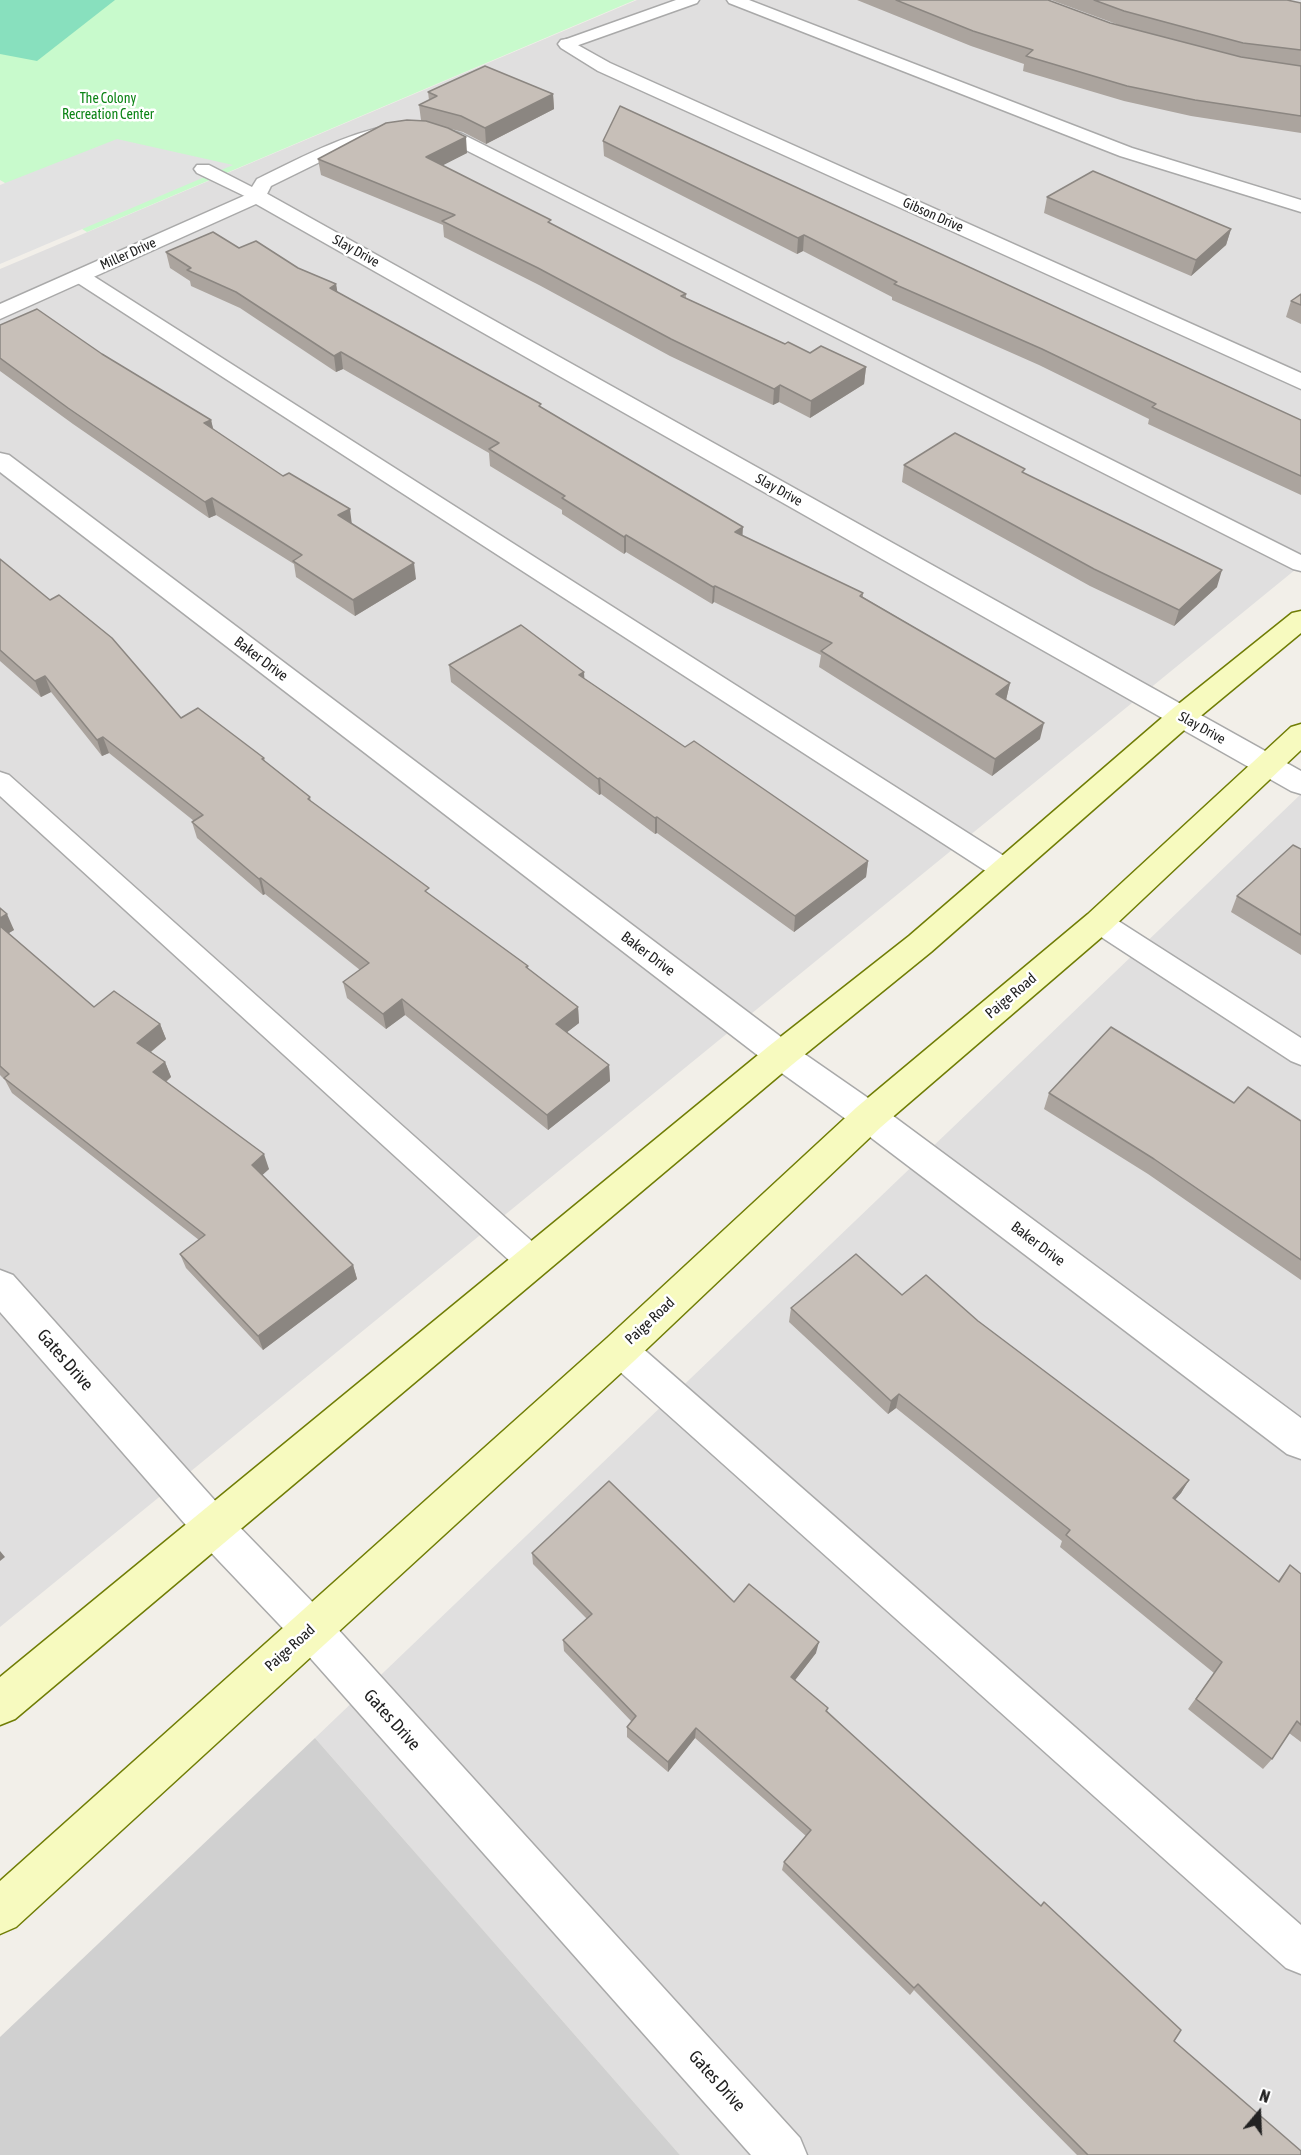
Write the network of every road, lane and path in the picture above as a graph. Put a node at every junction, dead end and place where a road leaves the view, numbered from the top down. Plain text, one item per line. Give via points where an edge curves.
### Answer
1 (691, 0) edge
2 (735, 0) edge
3 (567, 44) joint
4 (203, 169) dead end
5 (257, 196) junction
6 (1301, 206) edge
7 (80, 276) junction
8 (0, 312) edge
9 (1301, 382) edge
10 (0, 460) edge
11 (1301, 564) edge
12 (1301, 619) edge
13 (1181, 717) junction
14 (1301, 734) edge
15 (1266, 764) junction
16 (0, 781) edge
17 (1301, 784) edge
18 (1005, 870) junction
19 (1099, 922) junction
20 (1301, 1053) edge
21 (781, 1055) junction
22 (869, 1117) junction
23 (533, 1262) junction
24 (0, 1286) edge
25 (620, 1350) junction
26 (1301, 1441) edge
27 (213, 1527) junction
28 (311, 1629) junction
29 (0, 1704) edge
30 (0, 1911) edge
31 (1301, 1953) edge
32 (783, 2155) edge

1 - 3 lane
2 - 6 lane via 1126,152
3 - 9 street, Gibson Drive via 604,67
4 - 5 lane
5 - 7 street, Miller Drive
5 - 11 lane via 263,183 371,133 395,128 428,129 456,138
5 - 13 street, Slay Drive
7 - 8 street, Miller Drive
7 - 18 lane
10 - 21 street, Baker Drive
12 - 13 main road
13 - 15 street, Slay Drive
13 - 18 main road
14 - 15 main road, Paige Road
15 - 17 street, Slay Drive
15 - 19 main road, Paige Road
16 - 23 lane
18 - 21 main road
19 - 20 lane
19 - 22 main road, Paige Road
21 - 22 street, Baker Drive
21 - 23 main road
22 - 25 main road, Paige Road
22 - 26 street, Baker Drive
23 - 27 main road
24 - 27 street, Gates Drive
25 - 28 main road, Paige Road
25 - 31 lane
27 - 28 street, Gates Drive
27 - 29 main road
28 - 30 main road, Paige Road
28 - 32 street, Gates Drive

